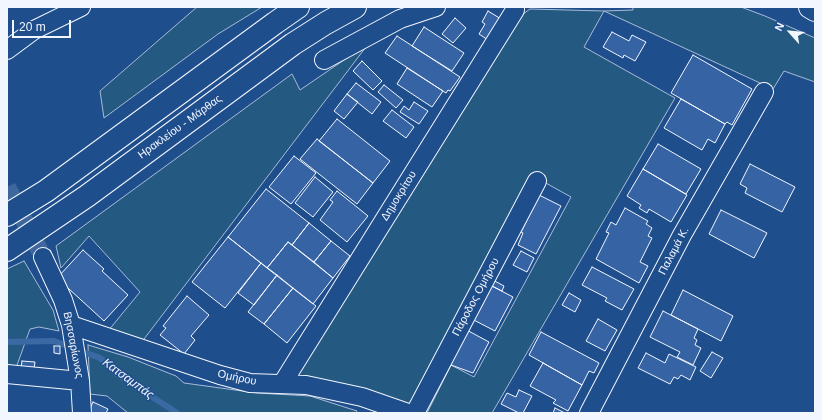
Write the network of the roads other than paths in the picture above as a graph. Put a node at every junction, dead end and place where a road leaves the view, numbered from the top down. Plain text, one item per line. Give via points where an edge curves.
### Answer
1 (81, 7) edge
2 (298, 7) edge
3 (355, 7) edge
4 (436, 7) edge
5 (516, 7) edge
6 (810, 7) edge
7 (815, 10) edge
8 (8, 48) edge
9 (324, 60) dead end
10 (764, 92) dead end
11 (537, 181) dead end
12 (7, 215) edge
13 (7, 250) edge
14 (43, 257) tunnel mouth
15 (72, 331) junction
16 (7, 374) edge
17 (79, 375) junction
18 (282, 384) junction
19 (82, 413) edge
20 (408, 413) edge
21 (415, 413) edge
22 (589, 413) edge

1 - 8 street via 34,30
2 - 12 main road via 46,191
3 - 13 main road, Ηρακλείου - Μάρθας via 293,44 87,196
4 - 9 street via 400,19
5 - 18 street, Δημοκρίτου
6 - 7 main road
10 - 22 street, Παλαμά Κ. via 682,235
11 - 21 street, Πάροδος Ομήρου
14 - 15 street, Βησσαρίωνος
15 - 17 street, Βησσαρίωνος
15 - 18 street, Ομήρου via 250,383
16 - 17 street
17 - 19 street, Βησσαρίωνος
18 - 20 street, Ομήρου via 306,385 362,397

